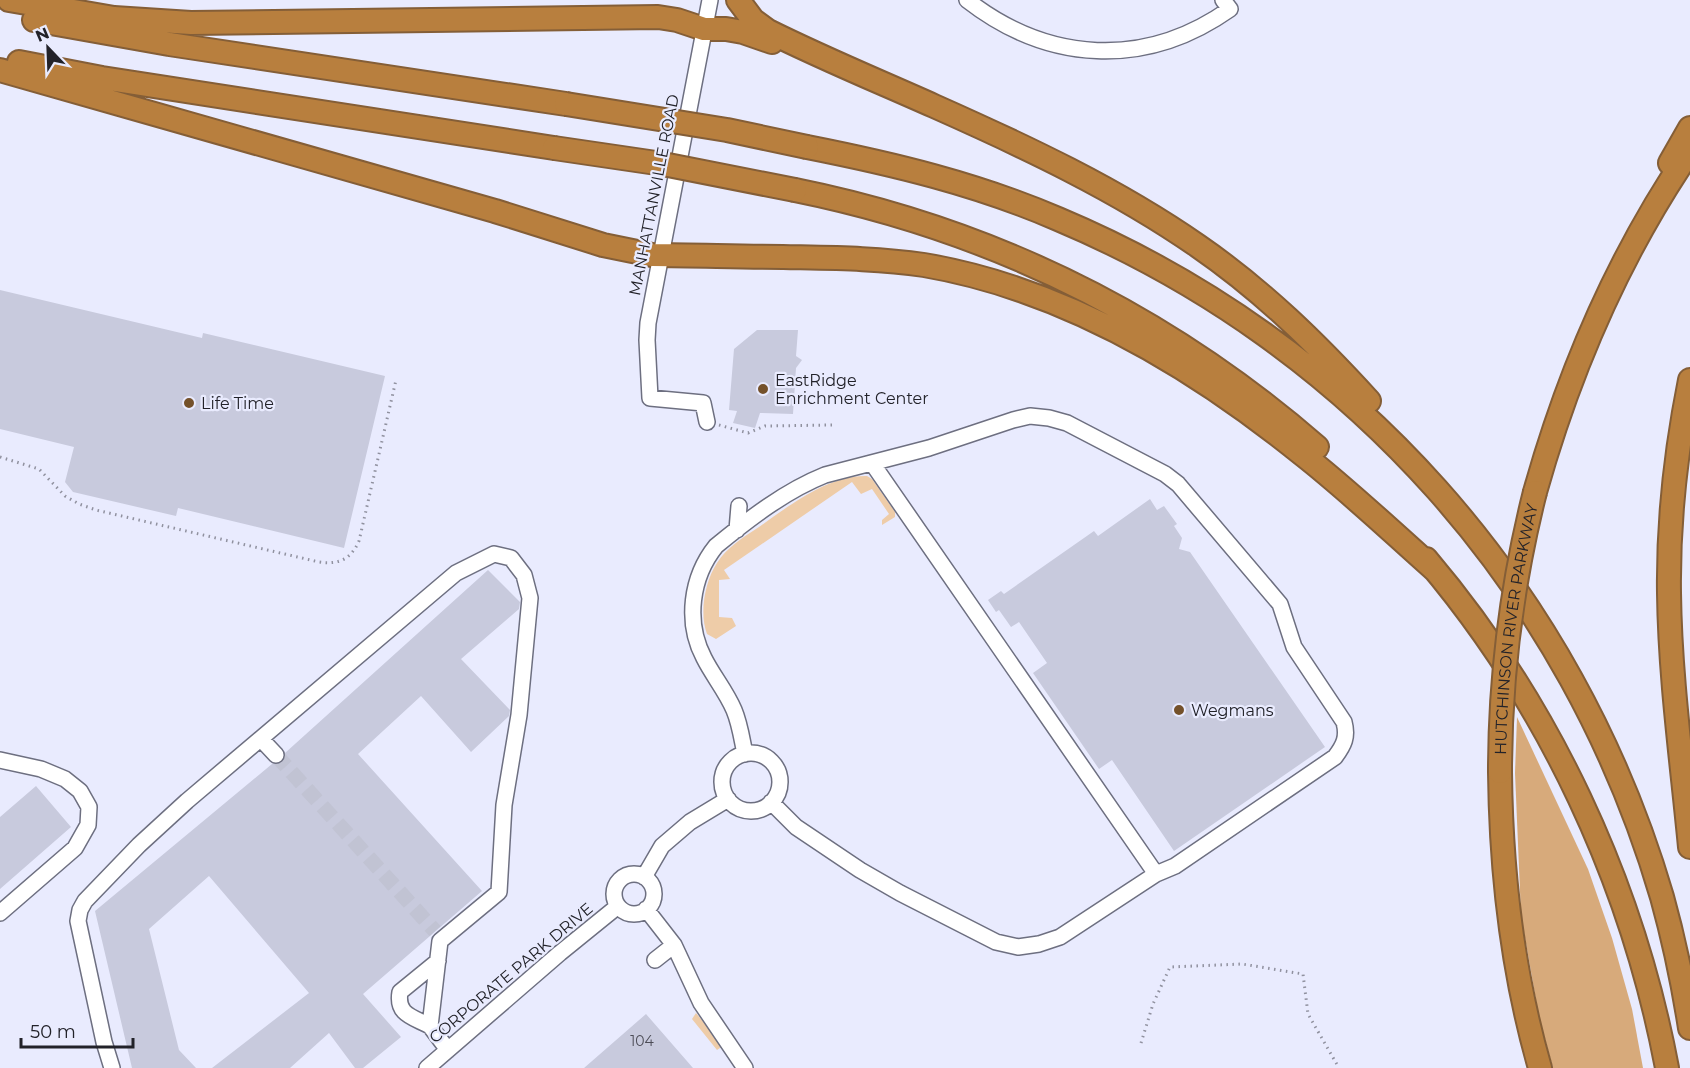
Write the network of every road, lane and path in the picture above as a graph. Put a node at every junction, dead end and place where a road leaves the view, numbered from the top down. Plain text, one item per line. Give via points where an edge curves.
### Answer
1 (9, 0) edge
2 (710, 0) edge
3 (738, 0) edge
4 (967, 0) edge
5 (1223, 0) edge
6 (0, 12) edge
7 (704, 29) junction
8 (0, 58) edge
9 (0, 70) edge
10 (883, 84) junction
11 (1690, 128) edge
12 (1690, 151) edge
13 (1640, 232) junction
14 (662, 255) junction
15 (396, 380) dead end
16 (1690, 380) edge
17 (707, 422) joint
18 (832, 425) dead end
19 (0, 457) edge
20 (873, 463) junction
21 (739, 506) dead end
22 (1454, 508) junction
23 (736, 530) junction
24 (1436, 570) junction
25 (1673, 673) junction
26 (261, 739) junction
27 (1690, 744) edge
28 (745, 754) junction
29 (276, 755) tunnel mouth
30 (0, 760) edge
31 (728, 799) junction
32 (771, 802) junction
33 (1690, 847) edge
34 (1156, 874) junction
35 (644, 877) junction
36 (618, 906) junction
37 (646, 909) junction
38 (0, 913) edge
39 (674, 945) junction
40 (655, 960) dead end
41 (438, 961) junction
42 (430, 1026) junction
43 (1690, 1028) edge
44 (1142, 1043) dead end
45 (448, 1050) junction
46 (112, 1068) edge
47 (427, 1068) edge
48 (745, 1068) edge
49 (1339, 1068) edge
50 (1540, 1068) edge
51 (1667, 1068) edge

1 - 7 highway via 82,14 173,22 644,16
2 - 7 street, MANHATTANVILLE ROAD
3 - 10 highway via 753,20 768,30
4 - 5 street via 1014,31 1095,51 1152,46 1211,22 1230,9
6 - 22 highway, bridge via 143,40 727,130 900,166 1006,199 1082,229 1165,270 1250,323 1331,384 1379,428
7 - 10 highway via 742,32
7 - 14 street, MANHATTANVILLE ROAD
8 - 24 highway, bridge via 102,78 663,164 880,210 975,241 1076,284 1155,328 1238,383 1303,435 1362,490
9 - 14 highway via 603,245
10 - 22 highway via 1103,188 1215,258 1283,313 1353,383
11 - 13 highway via 1664,173
12 - 13 highway, HUTCHINSON RIVER PARKWAY
13 - 50 highway, HUTCHINSON RIVER PARKWAY, bridge via 1580,356 1552,434 1518,568 1509,631 1502,704 1502,843 1510,925
14 - 17 street, MANHATTANVILLE ROAD via 646,340 650,398 703,403
14 - 24 highway via 909,263 988,280 1064,306 1144,347 1247,412 1305,455
15 - 19 path via 358,541 349,556 333,564 96,510 65,496 39,468
16 - 25 highway via 1671,511 1669,593
17 - 18 path via 748,433 765,426
20 - 23 street via 808,482
20 - 34 street
20 - 34 street via 1030,416 1067,423 1171,478 1280,604 1294,647 1344,722 1344,746 1335,757 1175,866
21 - 23 street
22 - 43 highway via 1536,619 1609,756 1638,824 1662,898
23 - 28 street via 716,546 705,562 697,582 693,613 698,645 734,710
24 - 51 highway via 1515,680 1557,752 1587,815 1636,942
25 - 27 highway
25 - 33 highway
26 - 29 street
26 - 41 street via 456,573 494,554 512,558 524,575 530,598 519,715 504,805 499,892 437,936
26 - 46 street via 139,845 80,910 78,921
28 - 31 street via 726,769 722,786
28 - 32 street via 764,757 777,770 779,790
30 - 38 street via 65,779 80,791 89,807 88,825 75,848
31 - 32 street via 749,811
31 - 35 street via 668,840
32 - 34 street via 804,833 860,870 1006,945 1028,946 1060,937
35 - 36 street via 627,875 617,884 614,896
35 - 37 street via 654,895
36 - 37 street via 631,913
36 - 45 street, CORPORATE PARK DRIVE
37 - 39 street
39 - 40 street
39 - 48 street via 701,1003
41 - 42 street
41 - 42 street via 400,992 403,1012
42 - 45 street
44 - 49 path via 1153,1004 1170,967 1242,964 1303,975 1308,1014
45 - 47 street, CORPORATE PARK DRIVE

